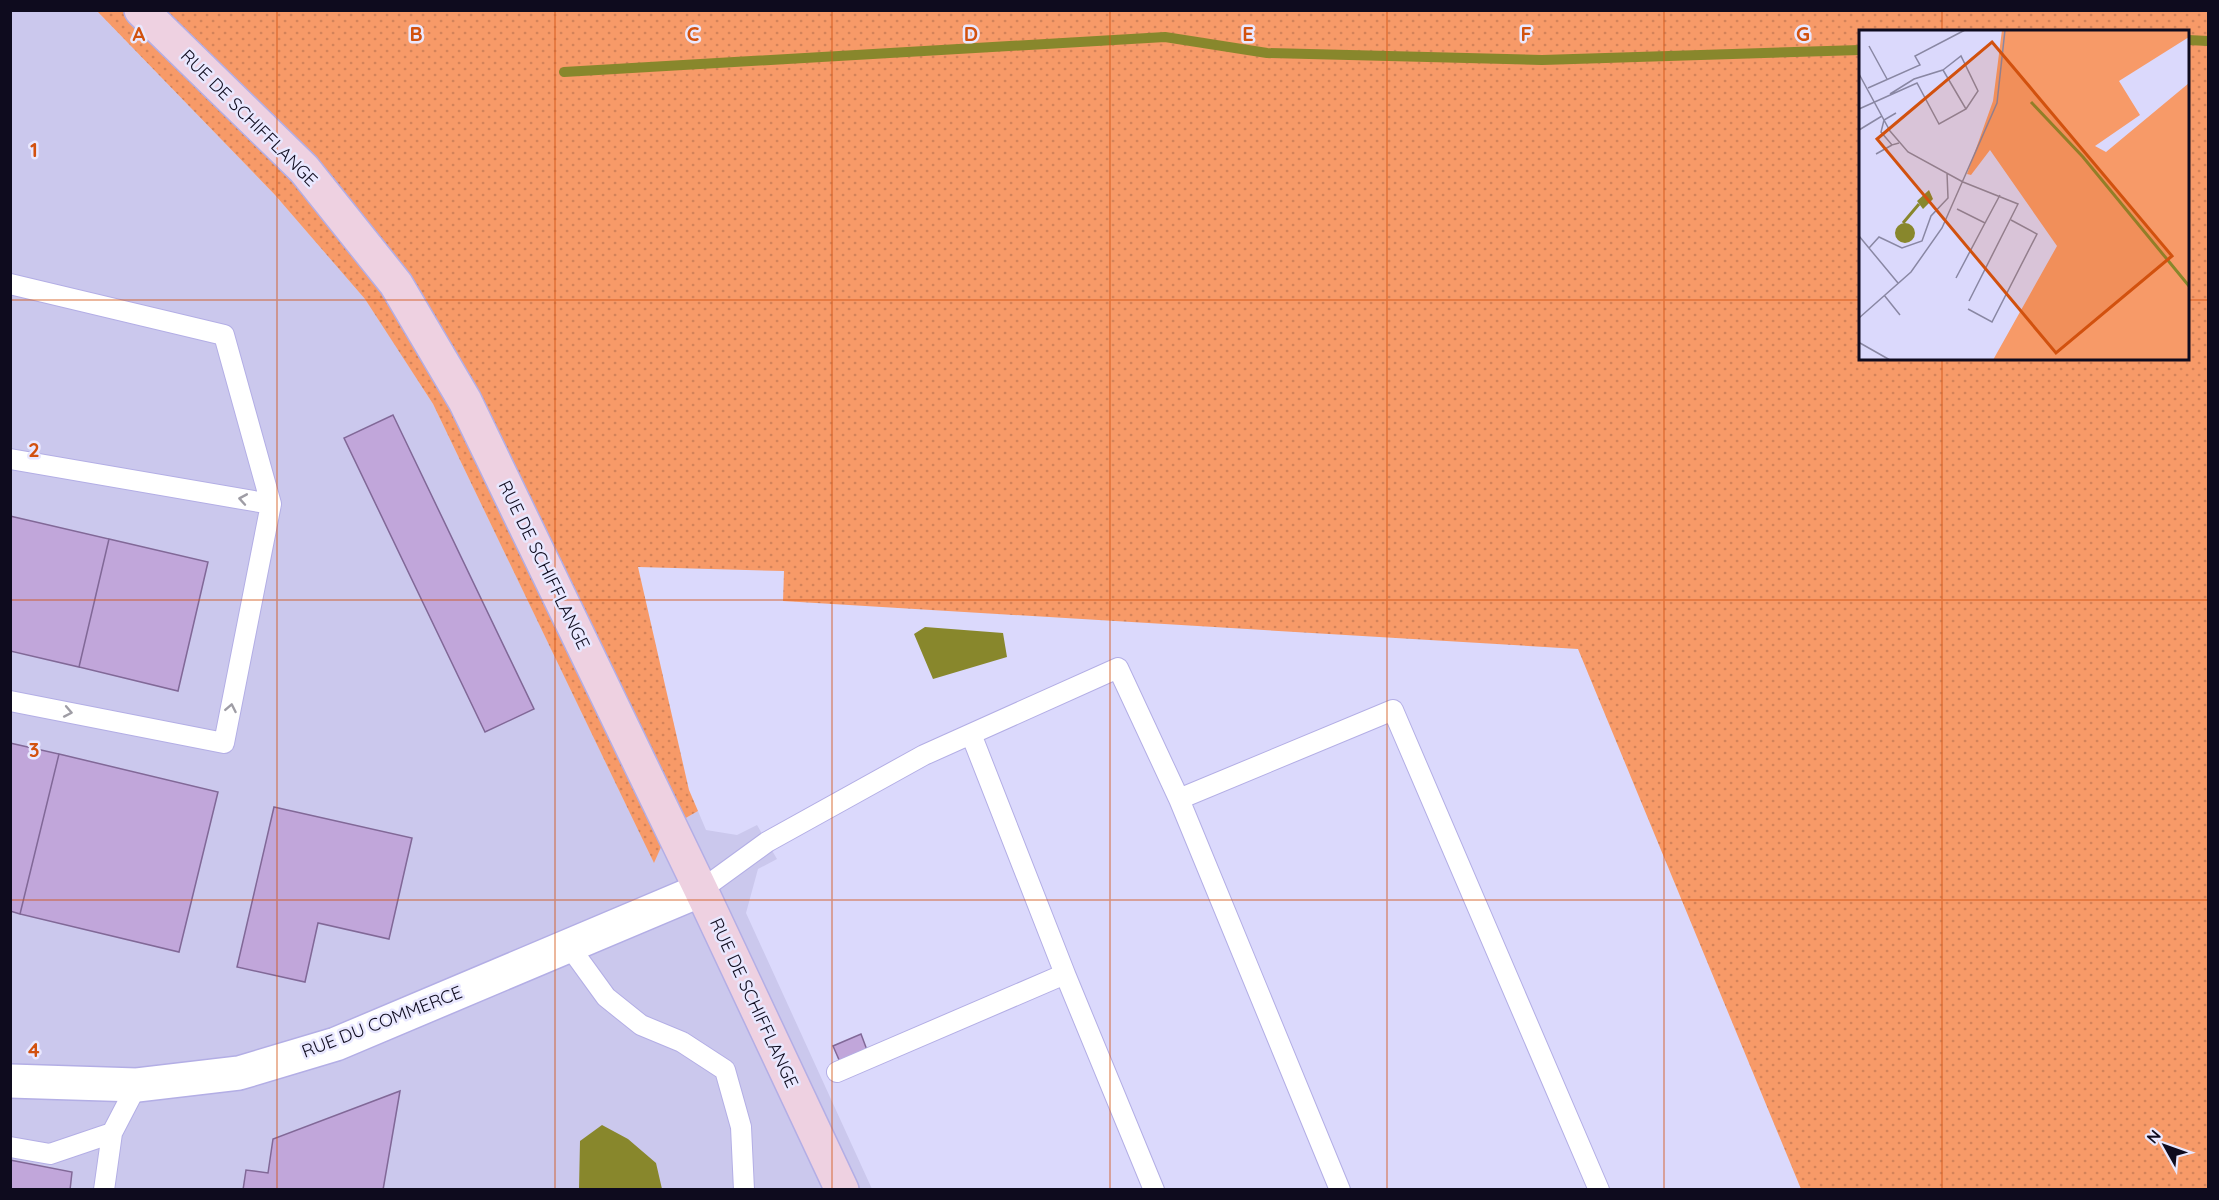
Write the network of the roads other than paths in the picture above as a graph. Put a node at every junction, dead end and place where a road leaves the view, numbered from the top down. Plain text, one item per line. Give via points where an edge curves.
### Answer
1 (141, 10) edge
2 (10, 284) edge
3 (10, 459) edge
4 (271, 504) junction
5 (10, 700) edge
6 (971, 734) junction
7 (1179, 799) junction
8 (701, 890) junction
9 (569, 946) junction
10 (1065, 974) junction
11 (837, 1072) dead end
12 (10, 1081) edge
13 (137, 1085) junction
14 (112, 1133) junction
15 (10, 1147) edge
16 (104, 1190) edge
17 (744, 1190) edge
18 (842, 1190) edge
19 (1154, 1190) edge
20 (1340, 1190) edge
21 (1599, 1190) edge

1 - 8 main road, RUE DE SCHIFFLANGE via 304,169 396,284 465,401
2 - 4 lane via 224,335
4 -> 3 lane
5 -> 4 lane via 224,743
6 - 7 lane via 1118,668
6 - 8 lane via 924,755 767,842
6 - 10 lane
7 - 20 lane
7 - 21 lane via 1394,710
8 - 9 street, RUE DU COMMERCE
8 - 18 main road, RUE DE SCHIFFLANGE
9 - 13 street, RUE DU COMMERCE via 336,1044 239,1073
9 - 17 lane via 606,997 641,1025 681,1042 725,1070 741,1127
10 - 11 lane
10 - 19 lane
12 - 13 street, RUE DU COMMERCE
13 - 14 lane
14 - 15 lane via 50,1154
14 - 16 lane

